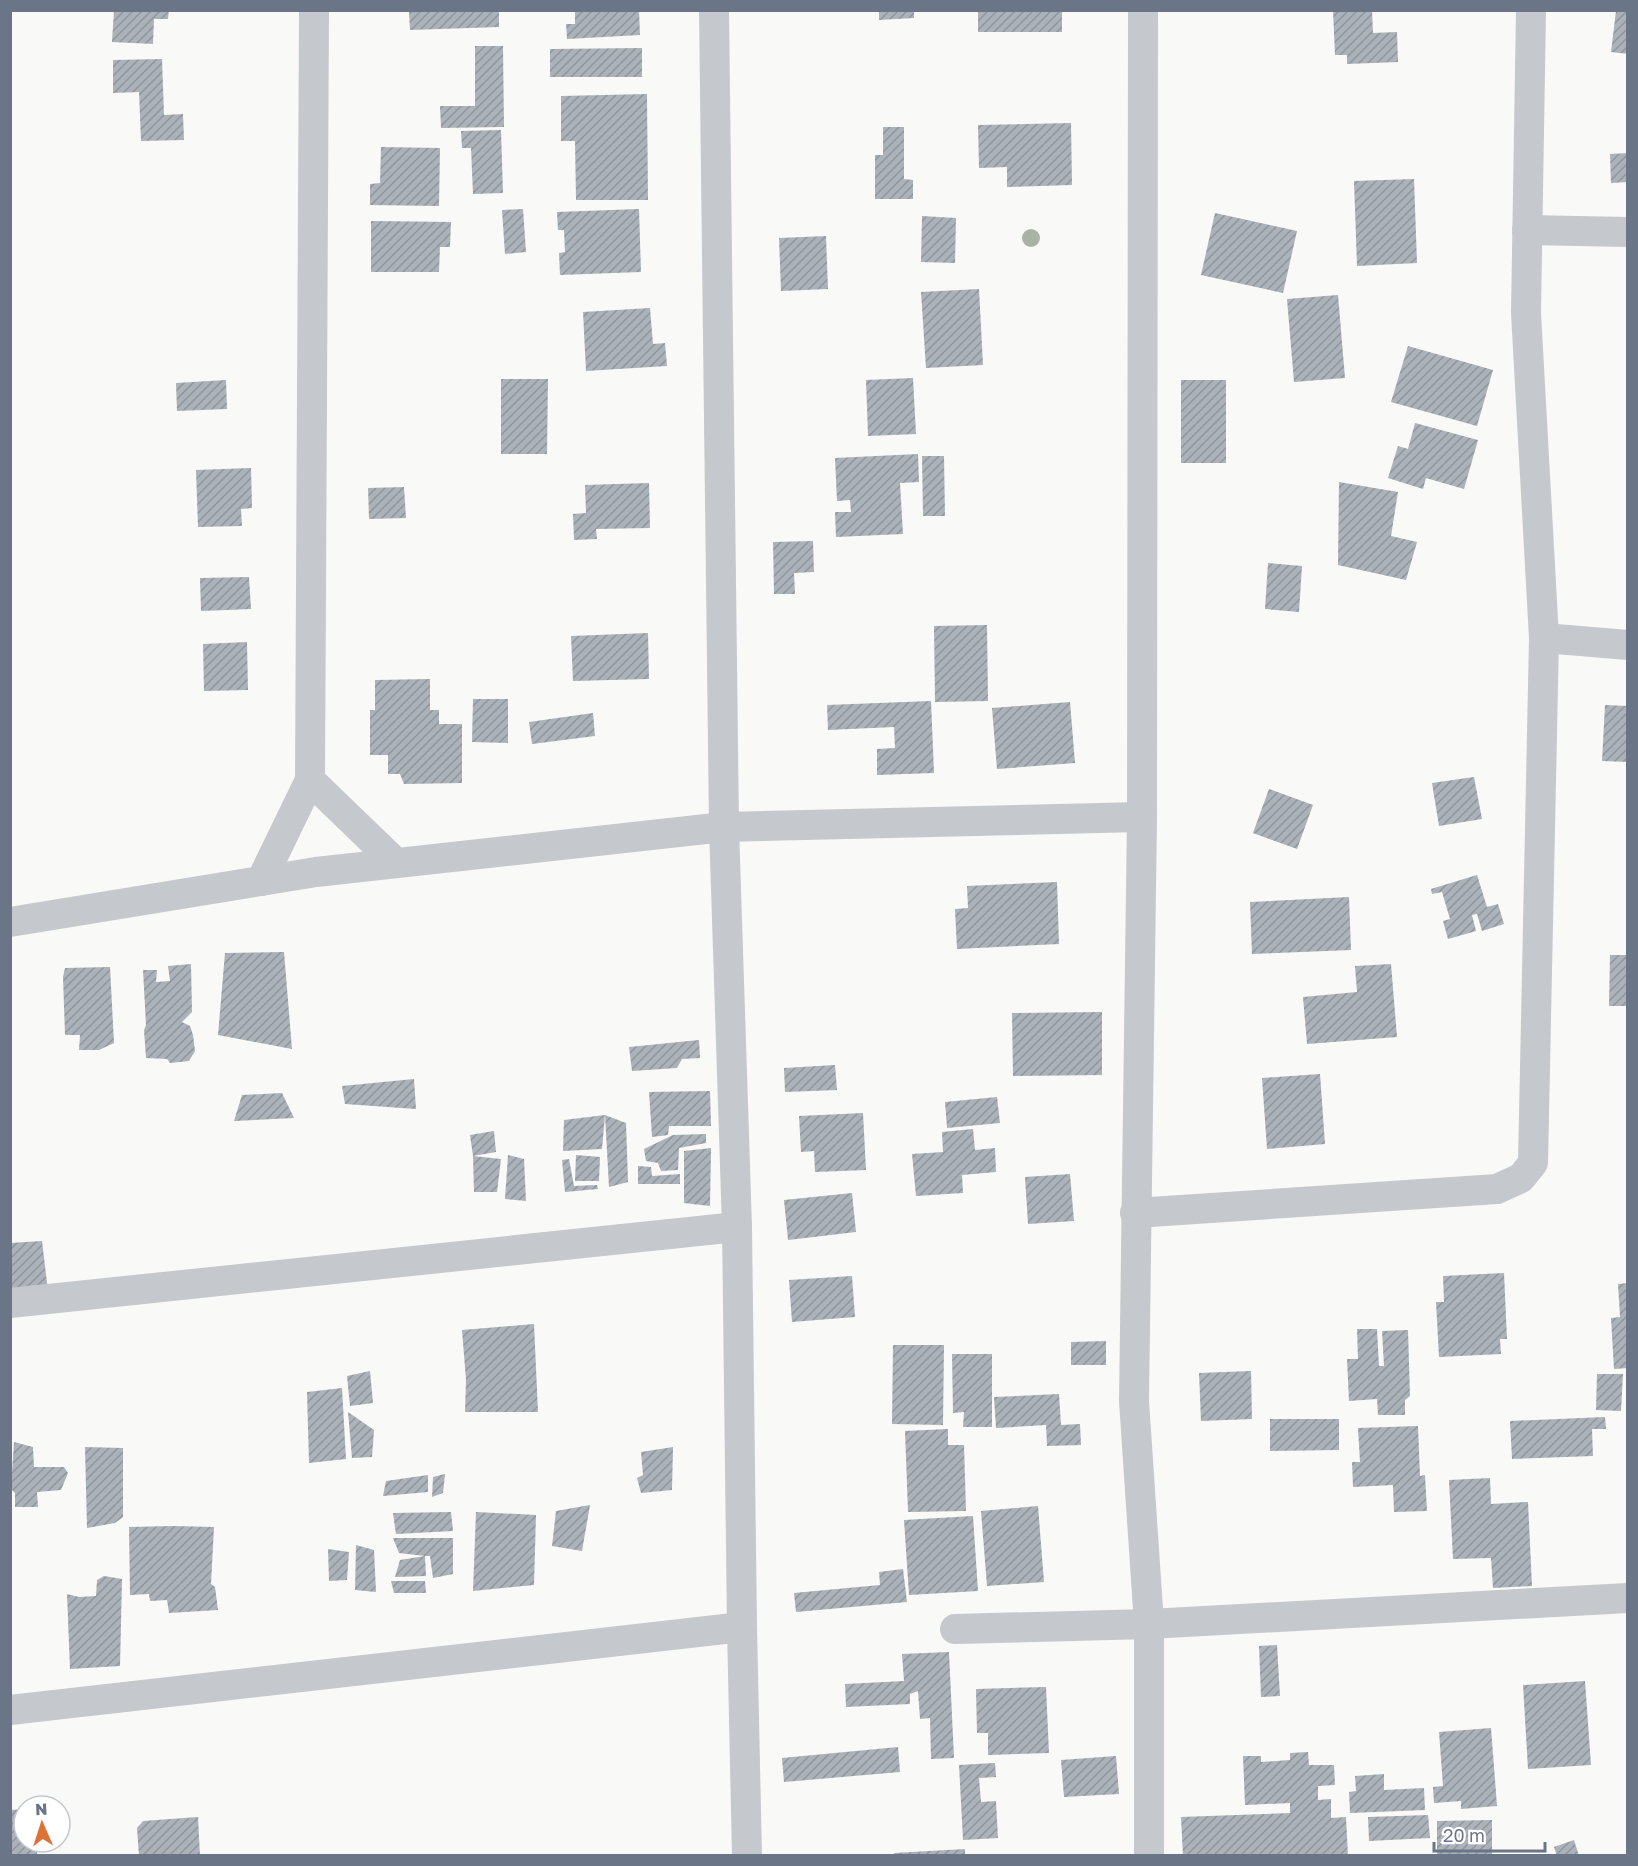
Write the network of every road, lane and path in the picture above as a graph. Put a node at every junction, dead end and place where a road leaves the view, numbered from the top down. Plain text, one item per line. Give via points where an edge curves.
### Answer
1 (314, 10) edge
2 (714, 10) edge
3 (1143, 10) edge
4 (1531, 10) edge
5 (1527, 230) junction
6 (1628, 232) edge
7 (1544, 638) junction
8 (1628, 645) edge
9 (310, 780) junction
10 (1142, 817) junction
11 (724, 827) junction
12 (396, 863) junction
13 (261, 881) junction
14 (10, 922) edge
15 (1135, 1213) junction
16 (737, 1227) junction
17 (10, 1303) edge
18 (1628, 1598) edge
19 (1149, 1624) junction
20 (742, 1626) junction
21 (955, 1629) dead end
22 (10, 1710) edge
23 (747, 1856) edge
24 (1149, 1856) edge

1 - 9 street
2 - 11 street
3 - 10 street
4 - 5 street
5 - 6 street
5 - 7 street via 1526,313
7 - 8 street
7 - 15 street via 1533,1163 1521,1178 1497,1189
9 - 12 street
9 - 13 street
10 - 11 street
10 - 15 street
11 - 12 street
11 - 16 street
12 - 13 street
13 - 14 street
15 - 19 street via 1134,1401
16 - 17 street
16 - 20 street
18 - 19 street
19 - 21 street
19 - 24 street
20 - 22 street
20 - 23 street

